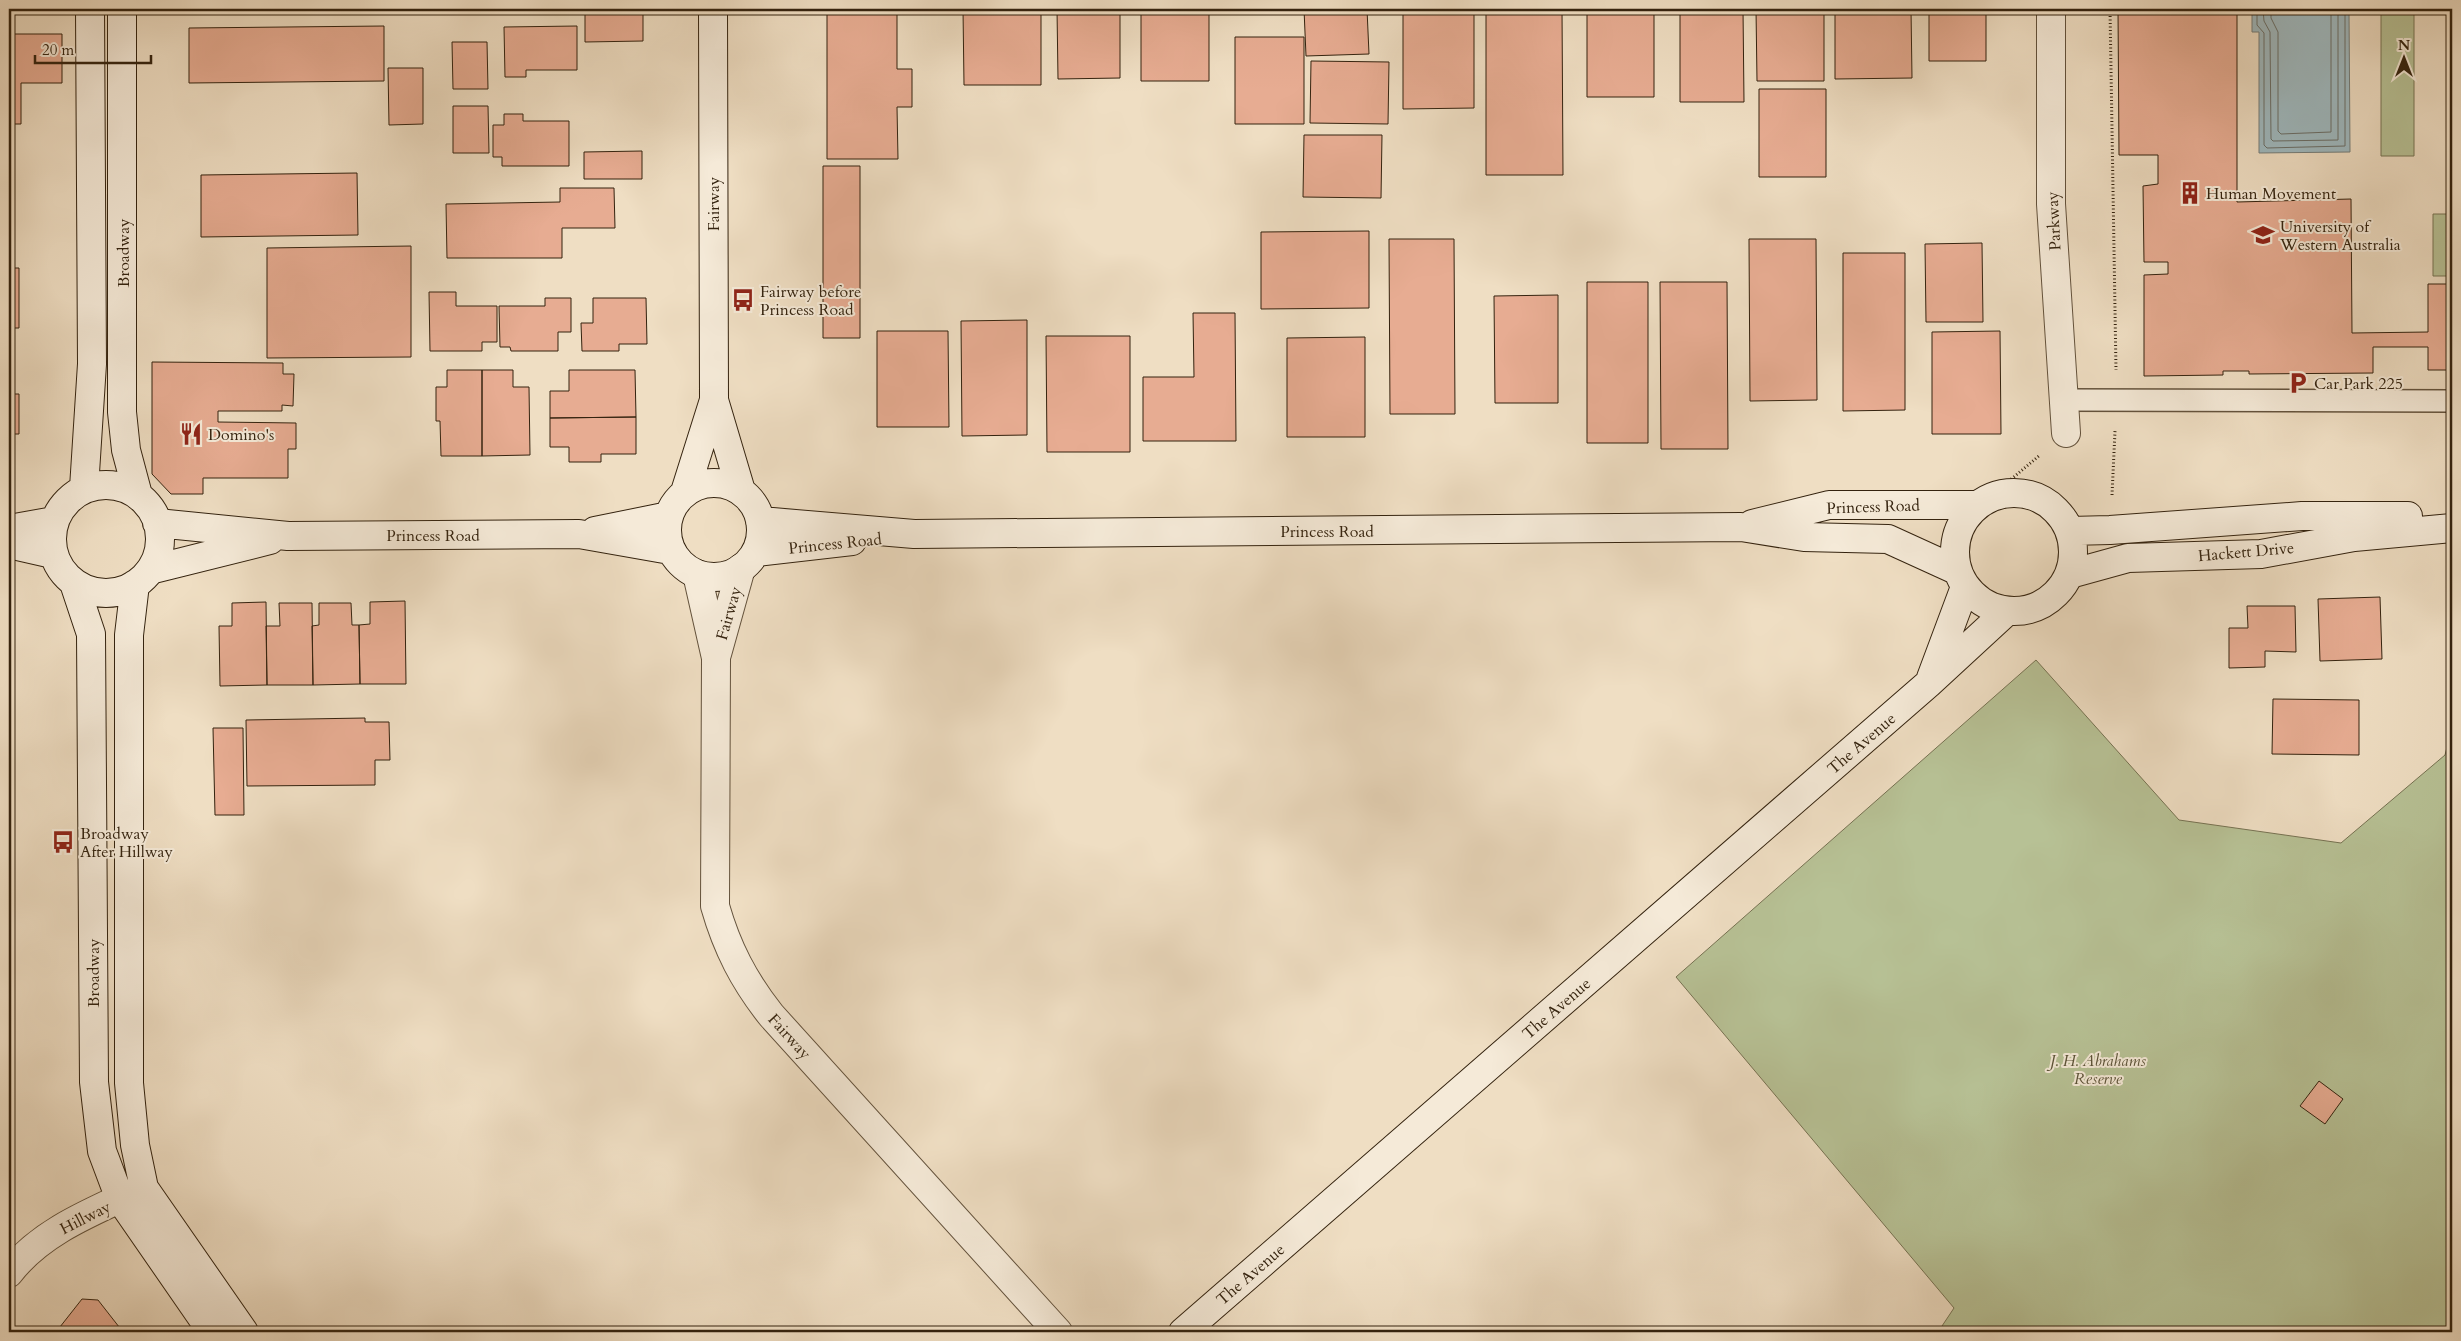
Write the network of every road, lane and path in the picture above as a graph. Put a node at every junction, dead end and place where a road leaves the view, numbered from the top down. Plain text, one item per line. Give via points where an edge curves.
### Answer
1 (90, 9) edge
2 (122, 9) edge
3 (713, 9) edge
4 (2051, 9) edge
5 (2110, 9) edge
6 (714, 400) junction
7 (2063, 400) junction
8 (2116, 400) junction
9 (2452, 401) edge
10 (2066, 433) joint
11 (84, 488) junction
12 (741, 491) junction
13 (685, 492) junction
14 (138, 495) junction
15 (1984, 501) junction
16 (2111, 503) dead end
17 (669, 516) junction
18 (2452, 520) edge
19 (54, 521) junction
20 (760, 521) junction
21 (157, 523) junction
22 (1741, 527) junction
23 (2452, 528) edge
24 (9, 529) edge
25 (2070, 531) junction
26 (579, 534) junction
27 (914, 534) junction
28 (288, 536) junction
29 (9, 544) edge
30 (670, 550) junction
31 (53, 554) junction
32 (749, 560) junction
33 (697, 574) junction
34 (2070, 574) junction
35 (142, 577) junction
36 (1961, 578) junction
37 (74, 583) junction
38 (2005, 613) junction
39 (716, 658) junction
40 (1928, 684) junction
41 (144, 1188) junction
42 (120, 1199) junction
43 (9, 1273) edge
44 (212, 1332) edge
45 (244, 1332) edge
46 (1058, 1332) edge
47 (1183, 1332) edge

1 - 11 main road, Broadway via 92,364
2 - 14 main road, Broadway via 122,412 126,450
3 - 6 main road, Fairway
4 - 7 main road, Parkway via 2051,204
5 - 8 path
6 - 12 main road, Fairway
6 - 13 main road, Fairway
7 - 8 lane
7 - 10 main road, Parkway
8 - 9 lane
8 - 16 path
10 - 15 path
11 - 14 main road via 122,487
11 - 19 main road via 62,506
12 - 13 main road via 713,483 698,485
12 - 20 main road via 756,510
13 - 17 main road
14 - 21 main road via 150,507
15 - 22 main road, Princess Road via 1829,505
15 - 25 main road via 2010,492 2028,494 2046,502
15 - 36 main road via 1965,517 1957,531 1954,550
17 - 26 main road
17 - 30 main road via 667,539
18 - 25 main road, Hackett Drive via 2428,516 2302,516
19 - 24 main road
19 - 31 main road
20 - 27 main road, Princess Road
20 - 32 main road via 761,537
21 - 28 main road, Princess Road
21 - 35 main road via 160,539 157,556
22 - 27 main road, Princess Road
22 - 36 main road, Princess Road via 1804,538 1888,539
23 - 34 main road, Hackett Drive via 2354,537 2261,554 2128,558
25 - 34 main road via 2074,550
26 - 28 main road, Princess Road
26 - 30 main road
27 - 32 main road, Princess Road
28 - 35 main road, Princess Road
29 - 31 main road
30 - 33 main road via 686,568
31 - 37 main road via 61,570
32 - 33 main road via 727,576
32 - 39 main road, Fairway
33 - 39 main road, Fairway
34 - 38 main road via 2051,599 2034,608
35 - 37 main road via 122,591 104,593
35 - 41 main road via 129,635 129,1083 135,1145
36 - 38 main road via 1979,601
36 - 40 main road, The Avenue
37 - 42 main road, Broadway via 91,634 94,1082 102,1151
38 - 40 main road, The Avenue
39 - 46 main road, Fairway via 715,906 736,964 771,1015
40 - 47 main road, The Avenue
41 - 42 main road, Hillway
41 - 45 main road
42 - 43 main road, Hillway via 65,1225 19,1260
42 - 44 main road, Broadway

